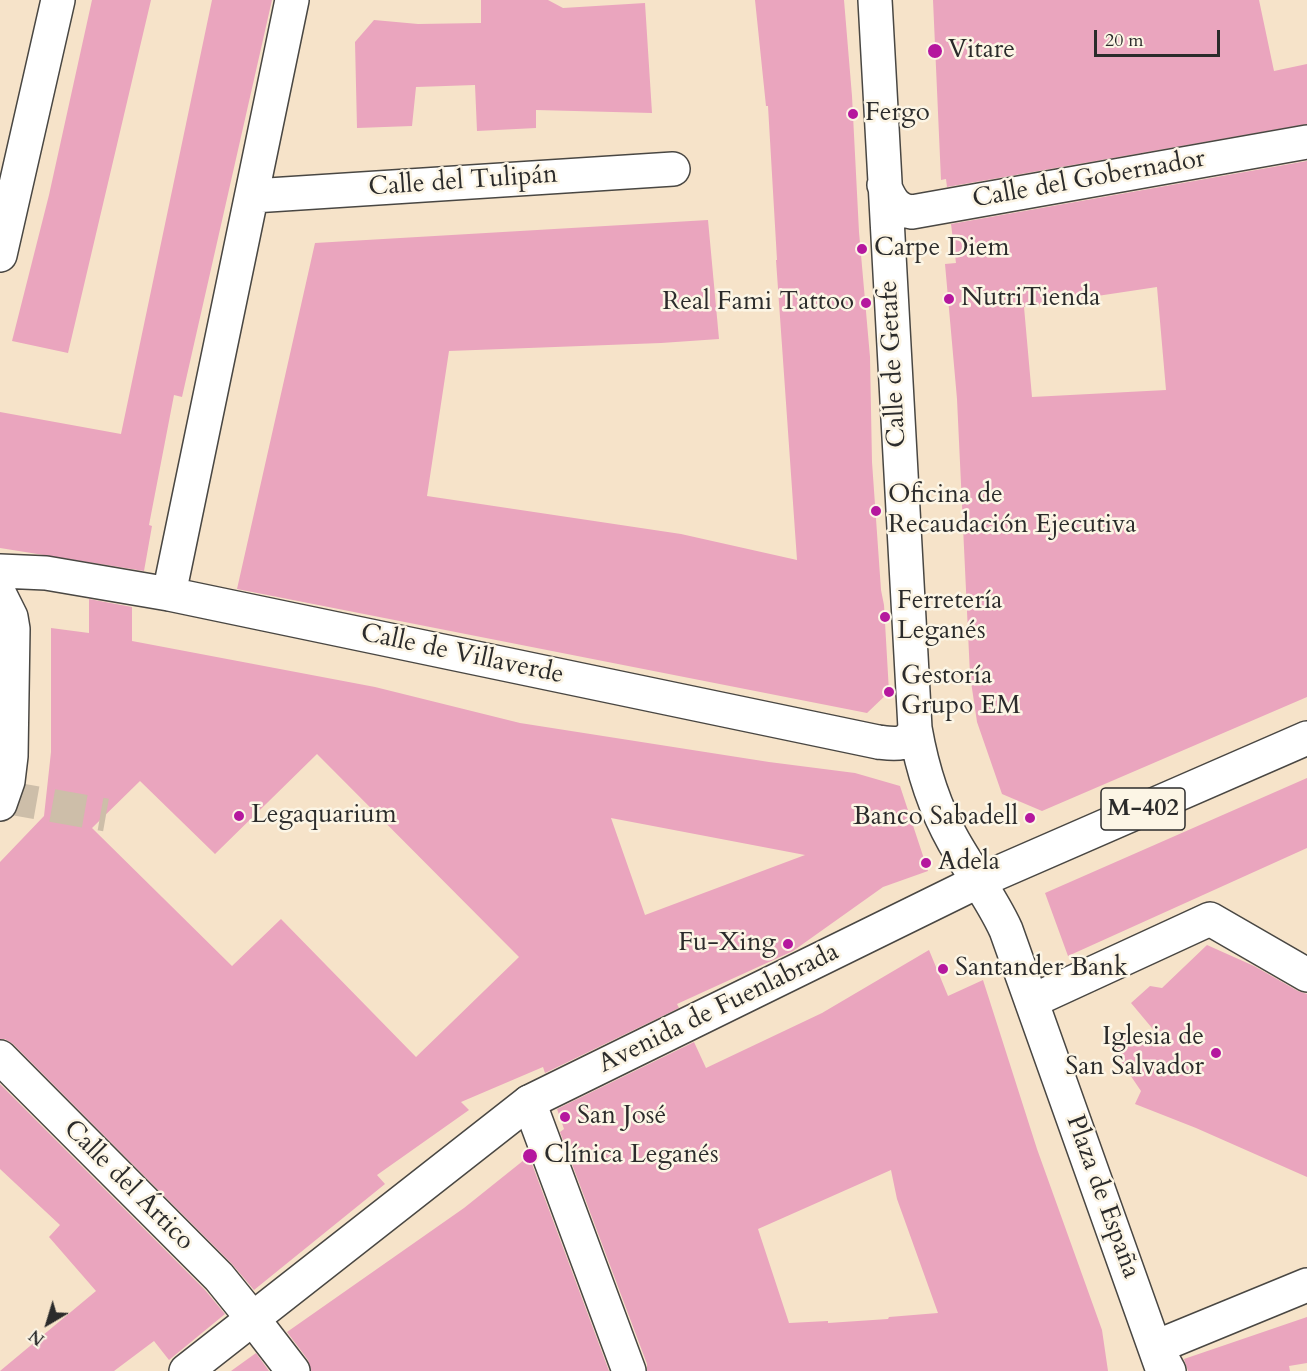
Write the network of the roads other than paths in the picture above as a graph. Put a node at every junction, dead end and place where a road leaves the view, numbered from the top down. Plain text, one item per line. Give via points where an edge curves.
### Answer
1 (58, 0) edge
2 (292, 0) edge
3 (875, 0) edge
4 (0, 134) edge
5 (1307, 142) edge
6 (21, 164) junction
7 (673, 169) dead end
8 (884, 185) junction
9 (253, 196) junction
10 (0, 255) edge
11 (0, 571) edge
12 (169, 594) junction
13 (0, 595) edge
14 (915, 728) junction
15 (1307, 738) edge
16 (0, 804) edge
17 (979, 881) junction
18 (1307, 975) edge
19 (1032, 1001) junction
20 (0, 1057) edge
21 (529, 1102) junction
22 (1307, 1285) edge
23 (253, 1319) junction
24 (1163, 1363) edge
25 (186, 1371) edge
26 (293, 1371) edge
27 (629, 1371) edge

1 - 6 main road
2 - 9 main road
3 - 8 main road, Calle de Getafe
4 - 6 main road via 19,149
5 - 8 main road, Calle del Gobernador via 912,212 900,210
6 - 10 main road
7 - 9 main road, Calle del Tulipán
8 - 14 main road, Calle de Getafe
9 - 12 main road
11 - 12 main road, Calle de Villaverde via 46,573
12 - 14 main road, Calle de Villaverde via 878,742 902,744
13 - 16 main road via 13,629 11,756
14 - 17 main road, Calle de Getafe via 931,792 955,844
15 - 17 main road, Avenida de Fuenlabrada / M-402
17 - 19 main road, Plaza de España via 998,913
17 - 21 main road, Avenida de Fuenlabrada
18 - 19 main road via 1210,919
19 - 24 main road, Plaza de España
20 - 23 main road, Calle del Ártico via 219,1277
21 - 23 main road, Avenida de Fuenlabrada
21 - 27 main road
22 - 24 main road
23 - 25 main road, Avenida de Fuenlabrada
23 - 26 main road, Calle del Ártico

